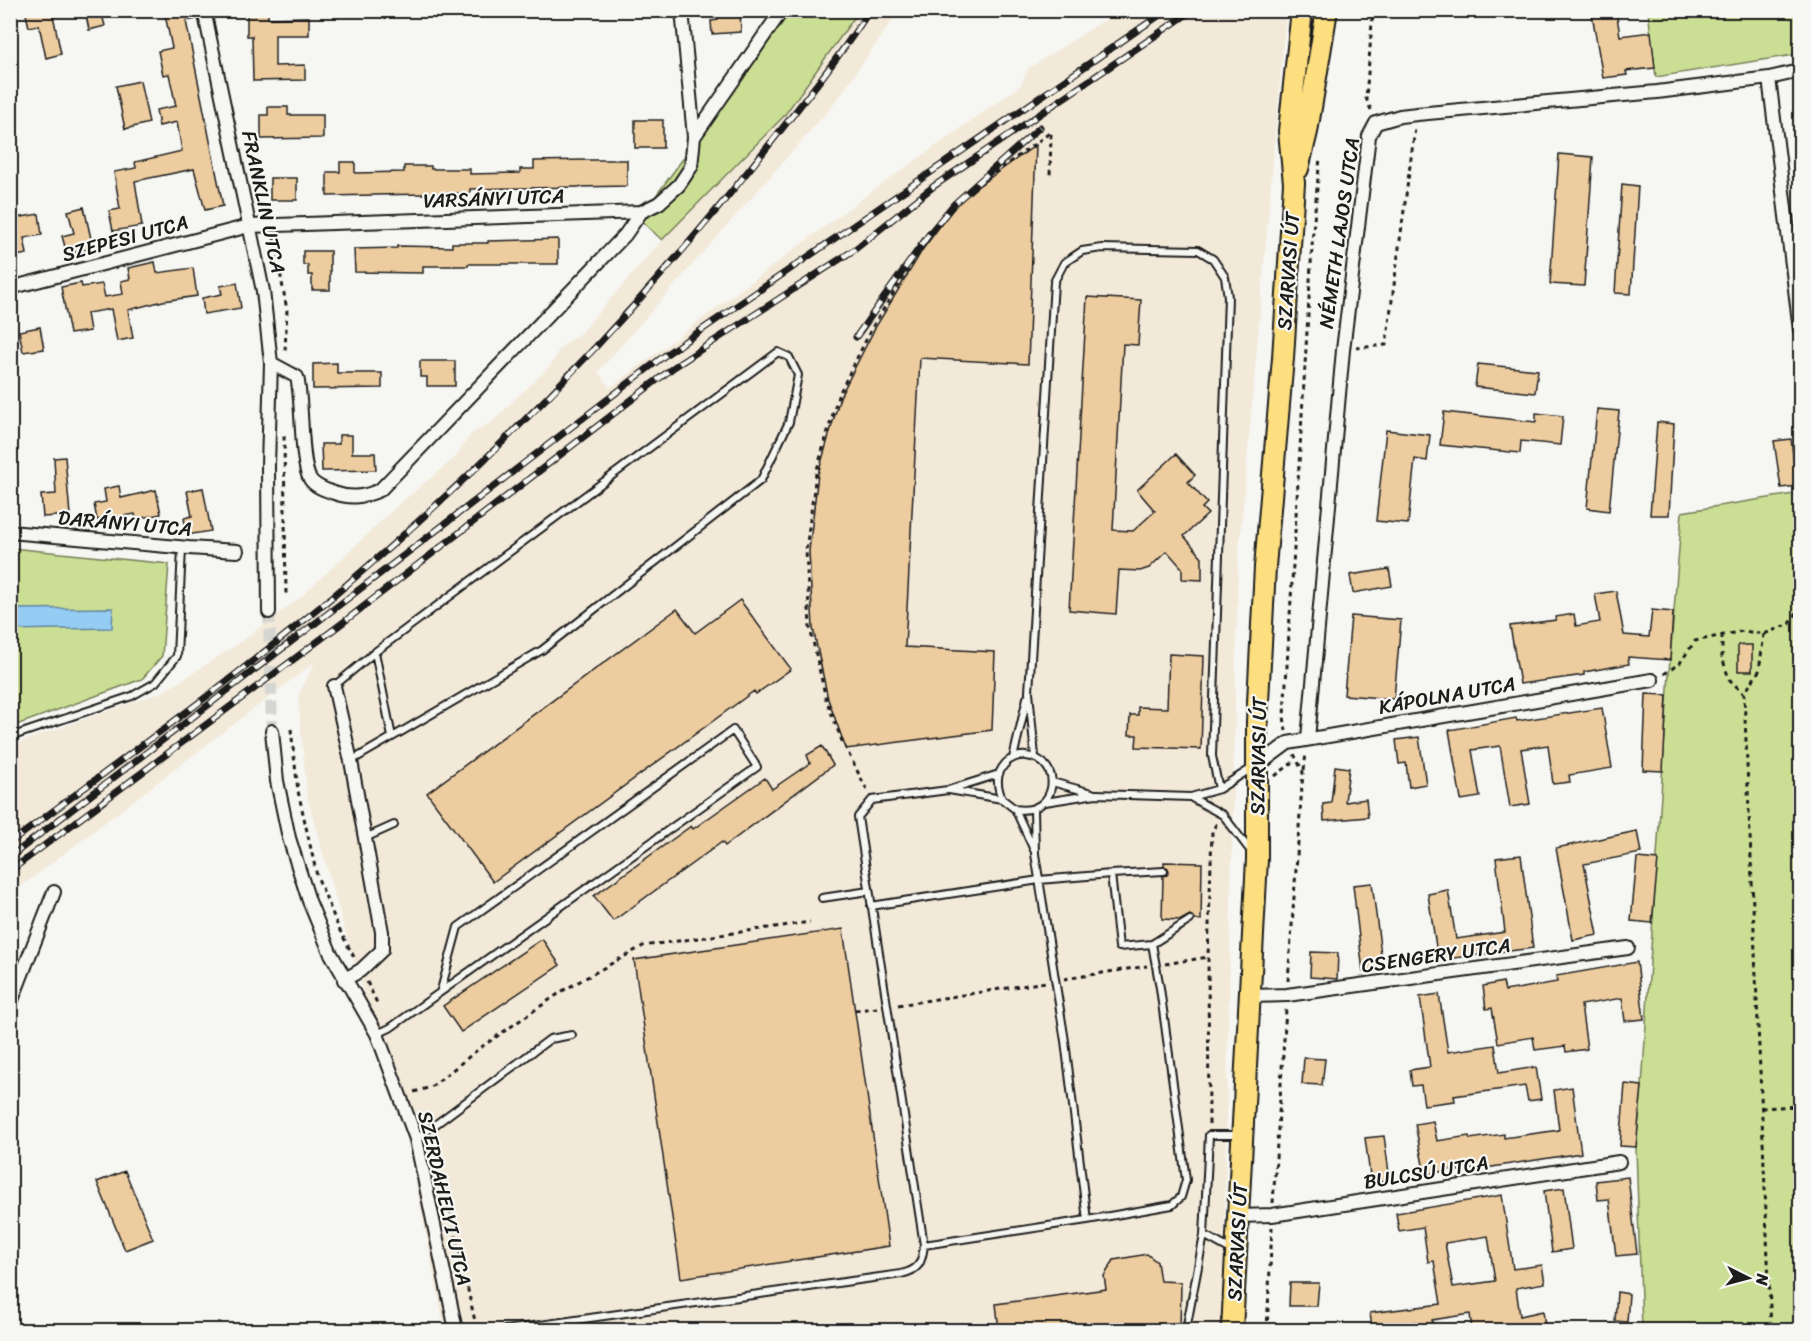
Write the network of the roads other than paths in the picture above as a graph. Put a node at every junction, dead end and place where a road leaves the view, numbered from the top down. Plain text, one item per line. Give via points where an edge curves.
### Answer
1 (204, 10) edge
2 (682, 10) edge
3 (782, 10) edge
4 (1302, 10) edge
5 (1327, 10) edge
6 (1800, 71) edge
7 (1769, 78) junction
8 (694, 137) junction
9 (1294, 183) junction
10 (641, 212) junction
11 (249, 226) junction
12 (10, 288) edge
13 (1800, 330) edge
14 (271, 363) junction
15 (10, 532) edge
16 (182, 548) junction
17 (237, 550) dead end
18 (269, 612) tunnel mouth
19 (375, 652) junction
20 (1652, 680) road end
21 (334, 686) joint
22 (1029, 692) junction
23 (272, 731) tunnel mouth
24 (10, 737) edge
25 (392, 737) junction
26 (1308, 739) junction
27 (1035, 757) junction
28 (1013, 758) junction
29 (351, 761) junction
30 (1257, 766) junction
31 (999, 774) junction
32 (1052, 782) junction
33 (1220, 789) junction
34 (948, 790) junction
35 (1096, 794) junction
36 (1191, 797) junction
37 (1002, 799) junction
38 (1045, 802) junction
39 (1015, 809) junction
40 (1034, 809) junction
41 (394, 825) dead end
42 (364, 838) junction
43 (1035, 854) junction
44 (1257, 860) junction
45 (1164, 871) dead end
46 (1111, 874) junction
47 (1039, 880) junction
48 (869, 891) junction
49 (54, 892) dead end
50 (822, 898) dead end
51 (871, 906) junction
52 (1190, 920) dead end
53 (1152, 944) junction
54 (1628, 948) dead end
55 (344, 980) junction
56 (441, 990) junction
57 (1250, 996) junction
58 (10, 1005) edge
59 (377, 1034) junction
60 (572, 1035) dead end
61 (1243, 1135) junction
62 (416, 1139) junction
63 (1619, 1162) dead end
64 (1239, 1216) junction
65 (1087, 1220) junction
66 (1204, 1235) junction
67 (924, 1245) junction
68 (1237, 1253) junction
69 (456, 1330) edge
70 (505, 1330) edge
71 (1186, 1330) edge
72 (1232, 1330) edge

1 - 11 street, FRANKLIN UTCA
2 - 8 street, VARSÁNYI UTCA
3 - 8 street
4 - 9 main road, SZARVASI ÚT via 1289,131
5 - 9 main road, SZARVASI ÚT via 1307,132
6 - 7 street, NÉMETH LAJOS UTCA
7 - 13 street
7 - 26 street, NÉMETH LAJOS UTCA via 1417,114 1376,123 1369,136 1343,350
8 - 10 street, VARSÁNYI UTCA via 691,167 679,185 659,203
9 - 30 main road, SZARVASI ÚT via 1265,567
10 - 11 street, VARSÁNYI UTCA
10 - 14 street via 625,235 380,490 363,497 344,497 316,486 309,479 297,377
11 - 12 street, SZEPESI UTCA
11 - 14 street, FRANKLIN UTCA via 263,291
14 - 18 street, FRANKLIN UTCA
15 - 16 street, DARÁNYI UTCA
16 - 17 street, DARÁNYI UTCA
16 - 24 lane via 177,656 155,683 132,696
19 - 21 lane
19 - 25 lane
19 - 25 lane via 778,352 789,357 798,375 789,422 761,480 542,650
20 - 26 street, KÁPOLNA UTCA
21 - 29 street
22 - 27 lane
22 - 28 lane
22 - 33 lane via 1054,282 1064,263 1082,251 1198,250 1213,259 1225,277 1228,297 1212,756
23 - 55 street, SZERDAHELYI UTCA via 289,838 309,901
25 - 29 lane
26 - 30 street, KÁPOLNA UTCA via 1288,743
27 - 28 lane
27 - 32 lane via 1048,769
28 - 31 lane
29 - 42 street
30 - 33 lane
30 - 44 main road, SZARVASI ÚT
31 - 34 lane
31 - 37 lane via 997,786
32 - 35 lane
32 - 38 lane
33 - 36 lane
34 - 37 lane
34 - 48 lane via 872,800 858,817
35 - 36 lane
35 - 38 lane
36 - 44 lane via 1223,815
37 - 39 lane
38 - 40 lane
39 - 40 lane
39 - 43 lane
40 - 43 lane
41 - 42 lane
42 - 55 street via 382,950
43 - 47 lane
44 - 57 main road, SZARVASI ÚT
45 - 46 lane
46 - 47 lane
46 - 53 lane via 1119,947
47 - 51 lane
47 - 65 lane
48 - 50 lane
48 - 51 lane
49 - 58 street
51 - 67 lane
52 - 53 lane
53 - 65 lane via 1186,1180 1181,1197 1172,1205
54 - 57 street, CSENGERY UTCA via 1287,995
55 - 59 street, SZERDAHELYI UTCA
56 - 56 lane via 757,767 733,730 459,927
56 - 59 lane
57 - 61 main road, SZARVASI ÚT
59 - 62 street, SZERDAHELYI UTCA
60 - 62 lane via 550,1039
61 - 64 main road, SZARVASI ÚT
61 - 66 lane via 1209,1135
62 - 69 street, SZERDAHELYI UTCA
63 - 64 street, BULCSÚ UTCA via 1272,1215
64 - 68 main road, SZARVASI ÚT
65 - 67 lane
66 - 68 lane
66 - 71 lane
67 - 70 lane via 922,1261 911,1272
68 - 72 main road, SZARVASI ÚT

